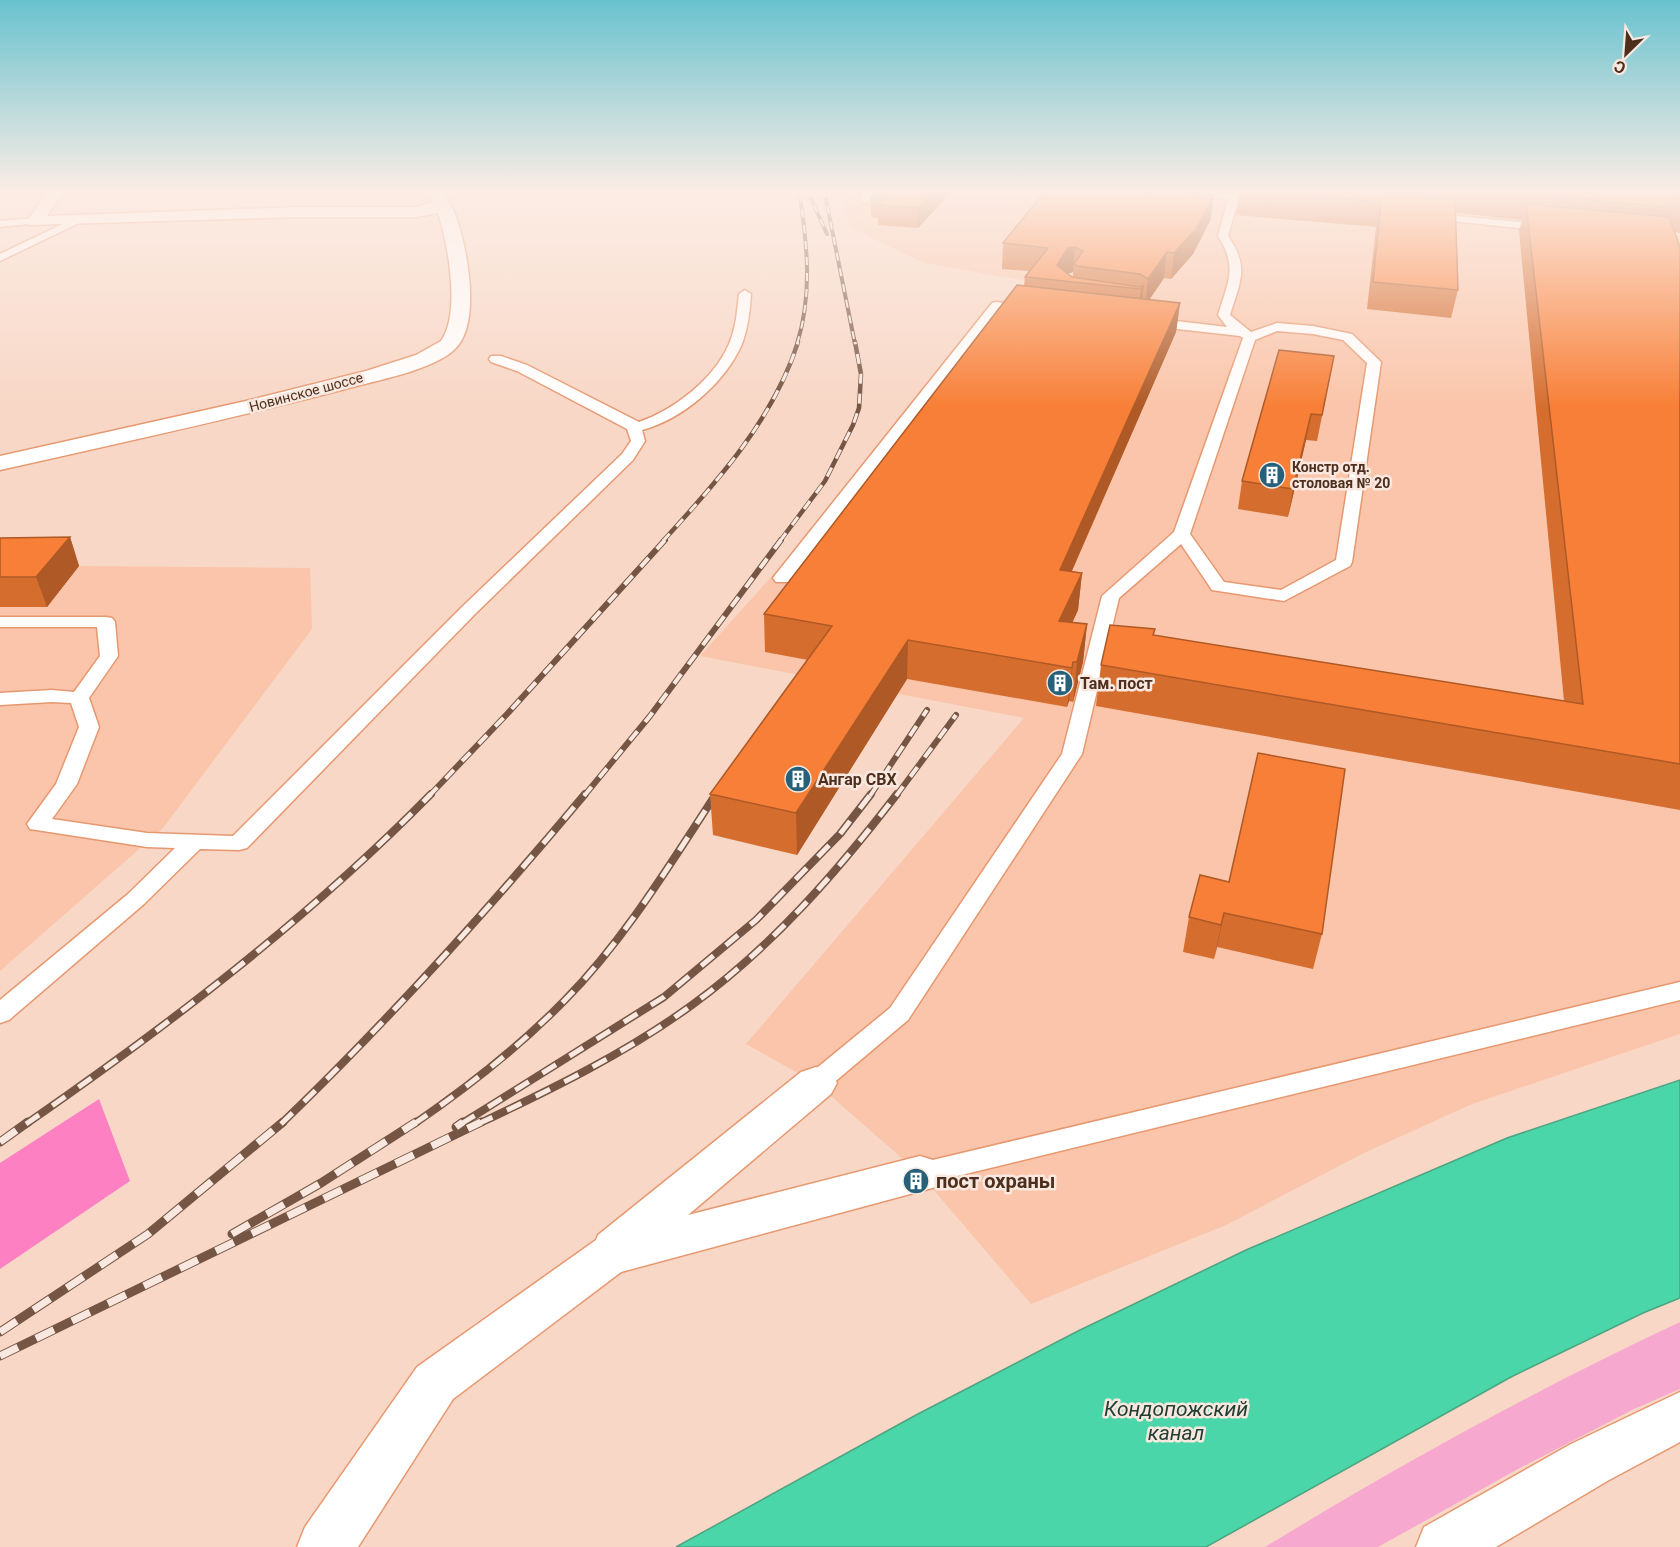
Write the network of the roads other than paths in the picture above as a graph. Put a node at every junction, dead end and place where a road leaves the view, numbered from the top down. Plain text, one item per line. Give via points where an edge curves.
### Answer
1 (458, 262) edge
2 (1237, 262) edge
3 (745, 294) dead end
4 (1043, 311) edge
5 (1227, 320) junction
6 (1247, 335) junction
7 (496, 359) dead end
8 (634, 427) junction
9 (0, 463) edge
10 (1182, 534) junction
11 (782, 578) dead end
12 (0, 622) edge
13 (79, 698) junction
14 (0, 699) edge
15 (196, 840) junction
16 (1680, 991) edge
17 (0, 1014) edge
18 (816, 1083) joint
19 (920, 1174) joint
20 (607, 1256) junction
21 (1680, 1416) edge
22 (325, 1547) edge
23 (1444, 1547) edge

1 - 9 street, Новинское шоссе via 458,333 449,345 425,358 240,410
2 - 5 lane via 1238,270 1224,315
3 - 8 lane via 744,320 724,368 672,411 646,426
4 - 11 lane via 996,306
5 - 6 lane
5 - 6 lane via 1142,314
6 - 10 lane
6 - 10 lane via 1277,327 1324,332 1347,337 1374,362 1344,562 1284,596 1218,586
7 - 8 lane via 522,368
8 - 15 lane via 638,441 628,457 469,610 239,843
10 - 18 lane via 1112,596 1072,754 899,1014
12 - 13 lane via 106,622 109,656
13 - 14 lane
13 - 15 lane via 88,727 66,784 38,824 147,840
15 - 17 lane via 136,899
16 - 19 lane
18 - 20 street
19 - 20 street
20 - 22 street via 435,1383
21 - 23 street via 1571,1473

